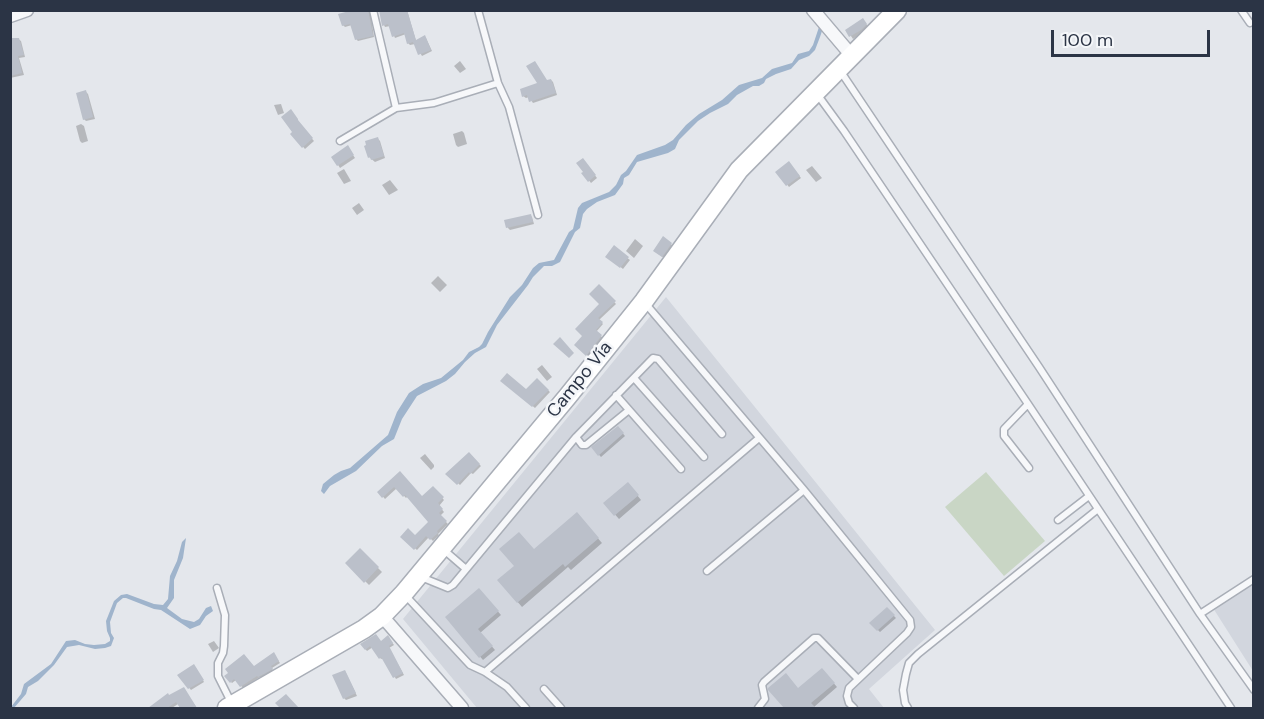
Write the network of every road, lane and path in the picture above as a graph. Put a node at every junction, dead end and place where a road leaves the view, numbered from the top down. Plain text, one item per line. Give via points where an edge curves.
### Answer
1 (27, 10) edge
2 (373, 10) edge
3 (478, 10) edge
4 (813, 10) edge
5 (897, 10) edge
6 (1241, 10) edge
7 (10, 16) edge
8 (1250, 23) dead end
9 (846, 63) junction
10 (498, 83) junction
11 (816, 93) junction
12 (396, 108) junction
13 (340, 141) dead end
14 (538, 215) dead end
15 (644, 301) junction
16 (634, 378) junction
17 (616, 395) junction
18 (1028, 404) junction
19 (629, 410) junction
20 (722, 434) dead end
21 (576, 437) junction
22 (759, 438) junction
23 (704, 457) dead end
24 (1029, 468) dead end
25 (681, 469) dead end
26 (804, 490) junction
27 (1089, 496) junction
28 (1098, 509) junction
29 (1058, 520) dead end
30 (441, 548) junction
31 (466, 569) junction
32 (707, 570) dead end
33 (417, 576) junction
34 (1254, 579) edge
35 (217, 588) dead end
36 (404, 593) junction
37 (1200, 614) junction
38 (382, 616) junction
39 (485, 672) junction
40 (858, 679) junction
41 (544, 688) dead end
42 (1254, 690) edge
43 (230, 707) edge
44 (462, 708) edge
45 (526, 708) edge
46 (561, 708) edge
47 (758, 708) edge
48 (854, 708) edge
49 (908, 708) edge
50 (1230, 708) edge

1 - 7 street
2 - 12 lane
3 - 10 lane
4 - 9 street
5 - 9 street, Campo Vía
6 - 8 lane
9 - 11 street, Campo Vía
9 - 37 lane
10 - 12 lane via 434,103
10 - 14 lane via 509,107
11 - 15 street, Campo Vía via 739,170
11 - 18 lane
12 - 13 lane
15 - 22 lane
15 - 30 street, Campo Vía
16 - 17 lane
16 - 20 lane via 653,358 658,359
16 - 23 lane
17 - 19 lane
17 - 21 lane
18 - 24 lane via 1004,429 1004,436
18 - 27 lane
19 - 21 lane via 586,446
19 - 25 lane
21 - 31 lane
22 - 26 lane
22 - 39 lane
26 - 32 lane
26 - 40 lane via 910,620 907,633
27 - 28 lane
27 - 29 lane
28 - 49 lane via 909,663 903,690
28 - 50 lane
30 - 31 lane
30 - 33 street, Campo Vía
31 - 33 lane via 448,588
33 - 36 street, Campo Vía
34 - 37 lane
35 - 43 lane via 225,615 218,676
36 - 38 street, Campo Vía
36 - 39 lane via 470,665
37 - 42 lane
38 - 43 street, Campo Vía
38 - 44 street
39 - 45 lane via 507,687
40 - 47 lane via 814,638 764,682 765,699
40 - 48 lane via 847,696
41 - 46 lane

